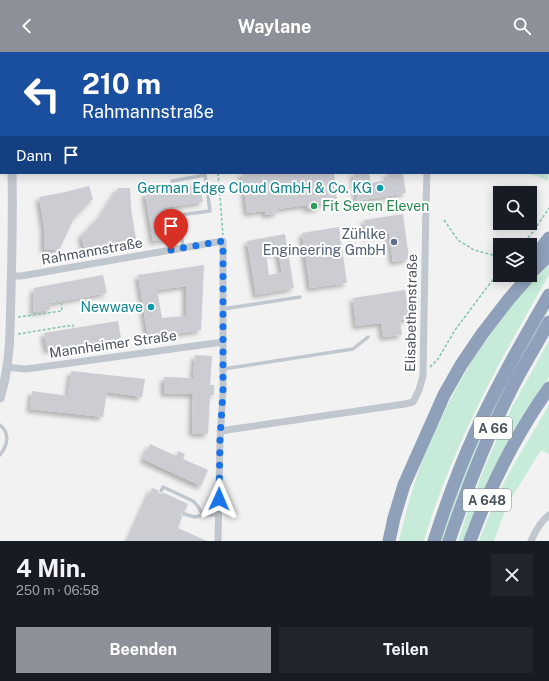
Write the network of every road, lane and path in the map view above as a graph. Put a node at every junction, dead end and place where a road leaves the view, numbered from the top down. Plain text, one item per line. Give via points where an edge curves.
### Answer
1 (12, 174) edge
2 (218, 174) edge
3 (427, 174) edge
4 (172, 181) dead end
5 (549, 208) edge
6 (444, 220) dead end
7 (527, 238) edge
8 (549, 238) edge
9 (223, 241) junction
10 (184, 248) junction
11 (537, 253) edge
12 (549, 254) edge
13 (493, 255) edge
14 (537, 267) edge
15 (12, 276) junction
16 (493, 279) edge
17 (514, 282) edge
18 (524, 282) edge
19 (549, 295) edge
20 (300, 297) dead end
21 (61, 301) dead end
22 (223, 309) junction
23 (11, 318) junction
24 (549, 322) edge
25 (74, 329) dead end
26 (10, 335) junction
27 (368, 337) dead end
28 (223, 342) junction
29 (461, 364) junction
30 (6, 369) junction
31 (223, 369) junction
32 (423, 376) junction
33 (0, 384) edge
34 (549, 388) edge
35 (0, 398) edge
36 (0, 425) edge
37 (220, 431) junction
38 (0, 455) edge
39 (161, 491) dead end
40 (184, 514) dead end
41 (203, 515) junction
42 (219, 515) junction
43 (549, 515) edge
44 (218, 541) edge
45 (389, 541) edge
46 (434, 541) edge
47 (449, 541) edge
48 (470, 541) edge
49 (531, 541) edge

1 - 15 street
2 - 9 path
3 - 32 street, Elisabethenstraße
4 - 10 lane via 205,175 210,211 179,215
5 - 7 path
6 - 13 path via 458,240 474,250
8 - 11 highway
9 - 10 street, Rahmannstraße
9 - 22 street
10 - 15 street, Rahmannstraße
12 - 14 highway
15 - 23 street
16 - 32 path via 455,330 438,359
17 - 29 highway via 486,317
18 - 29 highway
19 - 46 highway, A 66 via 475,432
20 - 22 lane
21 - 23 path via 62,311
22 - 28 street
23 - 26 street
24 - 47 highway, A 66 via 509,393 475,468
25 - 26 path via 73,325
26 - 30 street
27 - 31 lane via 353,349
28 - 30 street, Mannheimer Straße via 34,368
28 - 31 street
29 - 45 highway via 444,395 404,485
30 - 33 street
30 - 35 street
31 - 37 street
32 - 37 street, Elisabethenstraße via 413,402
34 - 48 highway, A 648 via 506,460
36 - 38 lane via 6,432 7,441
37 - 42 street
39 - 41 lane via 163,487 193,501
40 - 41 lane via 195,517
41 - 42 lane
42 - 44 street
43 - 49 street

